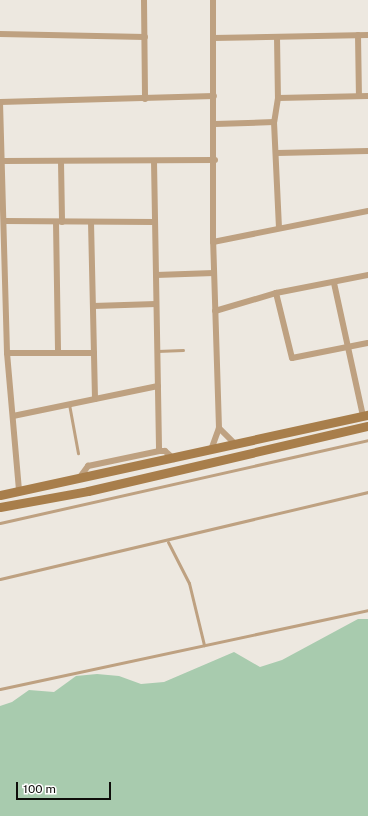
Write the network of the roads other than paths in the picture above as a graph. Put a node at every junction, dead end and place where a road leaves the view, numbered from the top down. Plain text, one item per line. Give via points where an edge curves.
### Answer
1 (144, 0) edge
2 (213, 0) edge
3 (0, 34) edge
4 (358, 35) junction
5 (368, 35) edge
6 (145, 36) junction
7 (276, 37) junction
8 (214, 38) junction
9 (214, 96) junction
10 (359, 96) junction
11 (368, 96) edge
12 (278, 98) junction
13 (145, 99) junction
14 (0, 102) edge
15 (274, 122) junction
16 (215, 124) junction
17 (368, 151) edge
18 (277, 153) junction
19 (215, 160) junction
20 (2, 161) junction
21 (154, 161) junction
22 (61, 162) junction
23 (368, 211) edge
24 (4, 221) junction
25 (59, 222) junction
26 (91, 222) junction
27 (155, 222) junction
28 (278, 228) junction
29 (213, 242) junction
30 (214, 273) junction
31 (156, 275) junction
32 (368, 275) edge
33 (334, 283) junction
34 (276, 293) junction
35 (156, 304) junction
36 (93, 306) junction
37 (215, 311) junction
38 (3, 314) edge
39 (368, 343) edge
40 (348, 348) junction
41 (183, 350) dead end
42 (157, 351) junction
43 (7, 353) junction
44 (58, 353) junction
45 (94, 353) junction
46 (158, 386) junction
47 (95, 399) junction
48 (69, 404) junction
49 (13, 416) junction
50 (366, 416) edge
51 (368, 426) edge
52 (219, 428) junction
53 (368, 440) edge
54 (237, 445) junction
55 (159, 451) junction
56 (210, 451) junction
57 (78, 453) dead end
58 (174, 459) junction
59 (80, 477) junction
60 (19, 491) junction
61 (368, 492) edge
62 (1, 494) edge
63 (0, 507) edge
64 (0, 523) edge
65 (168, 542) junction
66 (0, 579) edge
67 (368, 610) edge
68 (204, 645) junction
69 (0, 689) edge

1 - 6 street
2 - 8 street
3 - 6 street
4 - 5 street
4 - 7 street
4 - 10 street
6 - 13 street
7 - 8 street
7 - 12 street
8 - 9 street
9 - 13 street
9 - 16 street
10 - 11 street
10 - 12 street
12 - 15 street
13 - 14 street
14 - 20 street
15 - 16 street
15 - 18 street
16 - 19 street
17 - 18 street
18 - 28 street
19 - 21 street
19 - 29 street
20 - 22 street
20 - 24 street
21 - 22 street
21 - 27 street
22 - 25 street
23 - 28 street
24 - 25 street
24 - 38 street
25 - 26 street
25 - 44 street
26 - 27 street
26 - 36 street
27 - 31 street
28 - 29 street
29 - 30 street
30 - 31 street
30 - 37 street
31 - 35 street
32 - 33 street
33 - 34 street
33 - 40 street
34 - 37 street
34 - 40 street via 290,356 298,358
35 - 36 street
35 - 42 street
36 - 45 street
37 - 52 street
38 - 43 street
39 - 40 street
40 - 50 street
41 - 42 lane
42 - 46 street
43 - 44 street
43 - 49 street
44 - 45 street
45 - 47 street
46 - 47 street
46 - 55 street
47 - 48 street
48 - 49 street
48 - 57 lane
49 - 60 street
50 - 54 main road
51 - 63 main road via 88,491
52 - 54 street
52 - 56 street via 217,441
53 - 64 lane
54 - 56 main road
55 - 58 street via 166,451
55 - 59 street via 88,466
56 - 58 main road
58 - 59 main road
59 - 60 main road
60 - 62 main road
61 - 65 lane
65 - 66 lane
65 - 68 lane via 189,583
67 - 68 lane
68 - 69 lane

